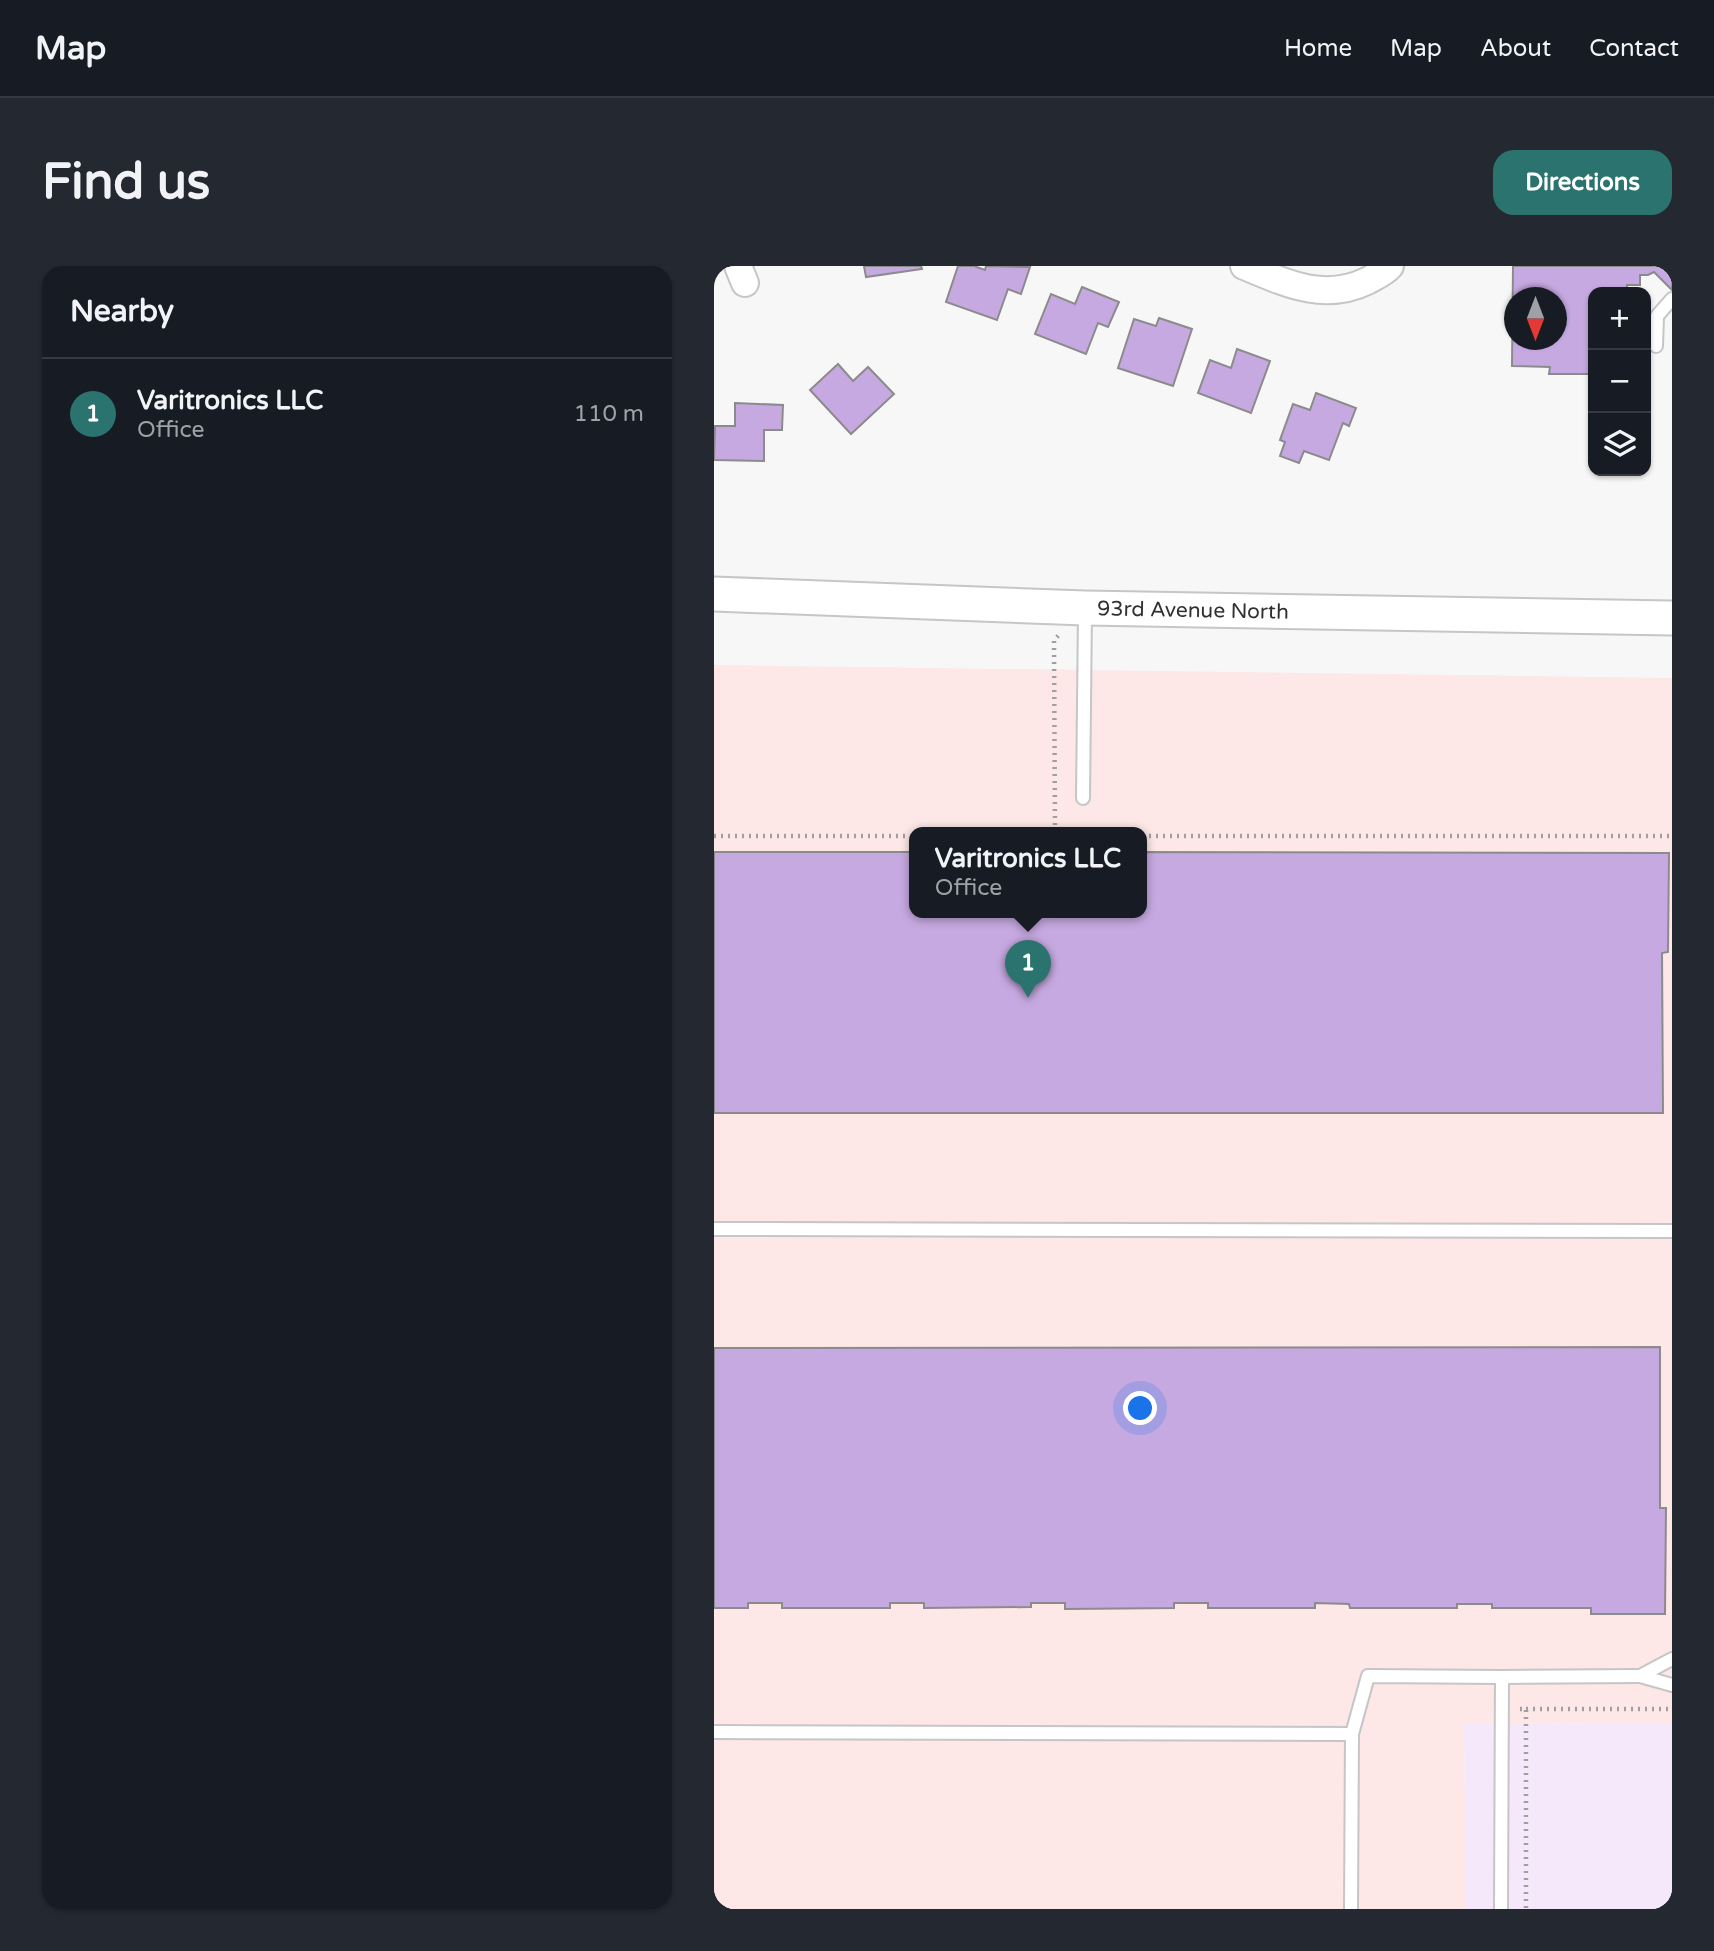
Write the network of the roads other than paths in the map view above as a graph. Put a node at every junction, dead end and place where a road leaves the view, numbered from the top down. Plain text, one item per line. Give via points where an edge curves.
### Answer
1 (1244, 266) edge
2 (1390, 266) edge
3 (1672, 299) edge
4 (1656, 346) dead end
5 (714, 594) edge
6 (1085, 608) junction
7 (1672, 618) edge
8 (1083, 799) dead end
9 (714, 1229) edge
10 (1672, 1231) edge
11 (1672, 1659) edge
12 (1640, 1676) junction
13 (1502, 1677) junction
14 (1672, 1685) edge
15 (714, 1732) edge
16 (1352, 1734) junction
17 (1351, 1909) edge
18 (1501, 1909) edge

1 - 2 street via 1291,285 1323,291 1356,286
3 - 4 lane via 1657,316
5 - 6 street, 93rd Avenue North
6 - 7 street, 93rd Avenue North
6 - 8 lane
9 - 10 lane
11 - 12 lane
12 - 13 lane
12 - 14 lane
13 - 16 lane via 1368,1676
13 - 18 lane
15 - 16 lane
16 - 17 lane

